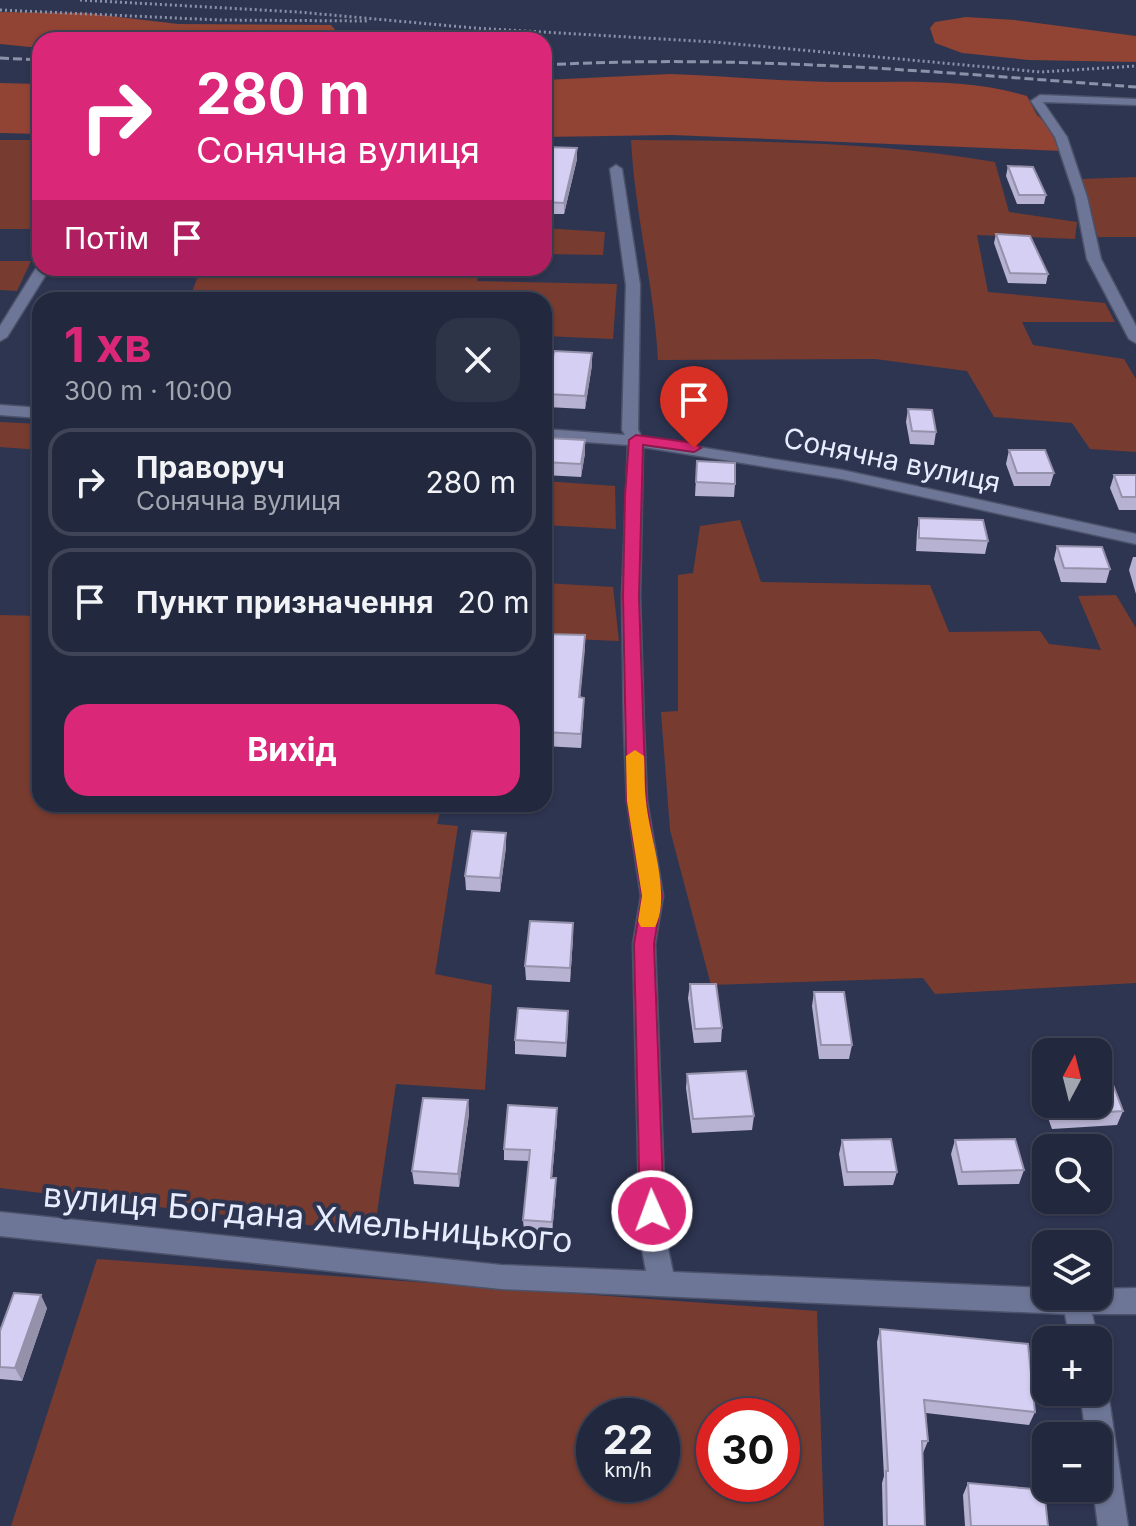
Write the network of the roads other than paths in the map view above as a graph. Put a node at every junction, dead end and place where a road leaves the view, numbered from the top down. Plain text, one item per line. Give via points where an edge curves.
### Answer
1 (1136, 102) edge
2 (616, 169) dead end
3 (38, 276) edge
4 (0, 337) edge
5 (1136, 339) edge
6 (0, 410) edge
7 (32, 412) edge
8 (552, 435) edge
9 (636, 440) junction
10 (1136, 539) edge
11 (0, 1224) edge
12 (661, 1282) junction
13 (1032, 1300) edge
14 (1112, 1301) edge
15 (1136, 1301) edge
16 (1096, 1406) edge
17 (1113, 1526) edge

1 - 5 street via 1044,97 1037,101 1061,137 1094,259
2 - 9 street via 633,285 630,430
3 - 4 street
6 - 7 street
8 - 9 street, Сонячна вулиця
9 - 10 street, Сонячна вулиця via 802,466
9 - 12 street via 631,583 634,729 637,801 652,896 644,944 646,1067 653,1239
11 - 12 street, вулиця Богдана Хмельницького via 501,1277
12 - 13 street, вулиця Богдана Хмельницького
14 - 15 street, вулиця Богдана Хмельницького
16 - 17 street

